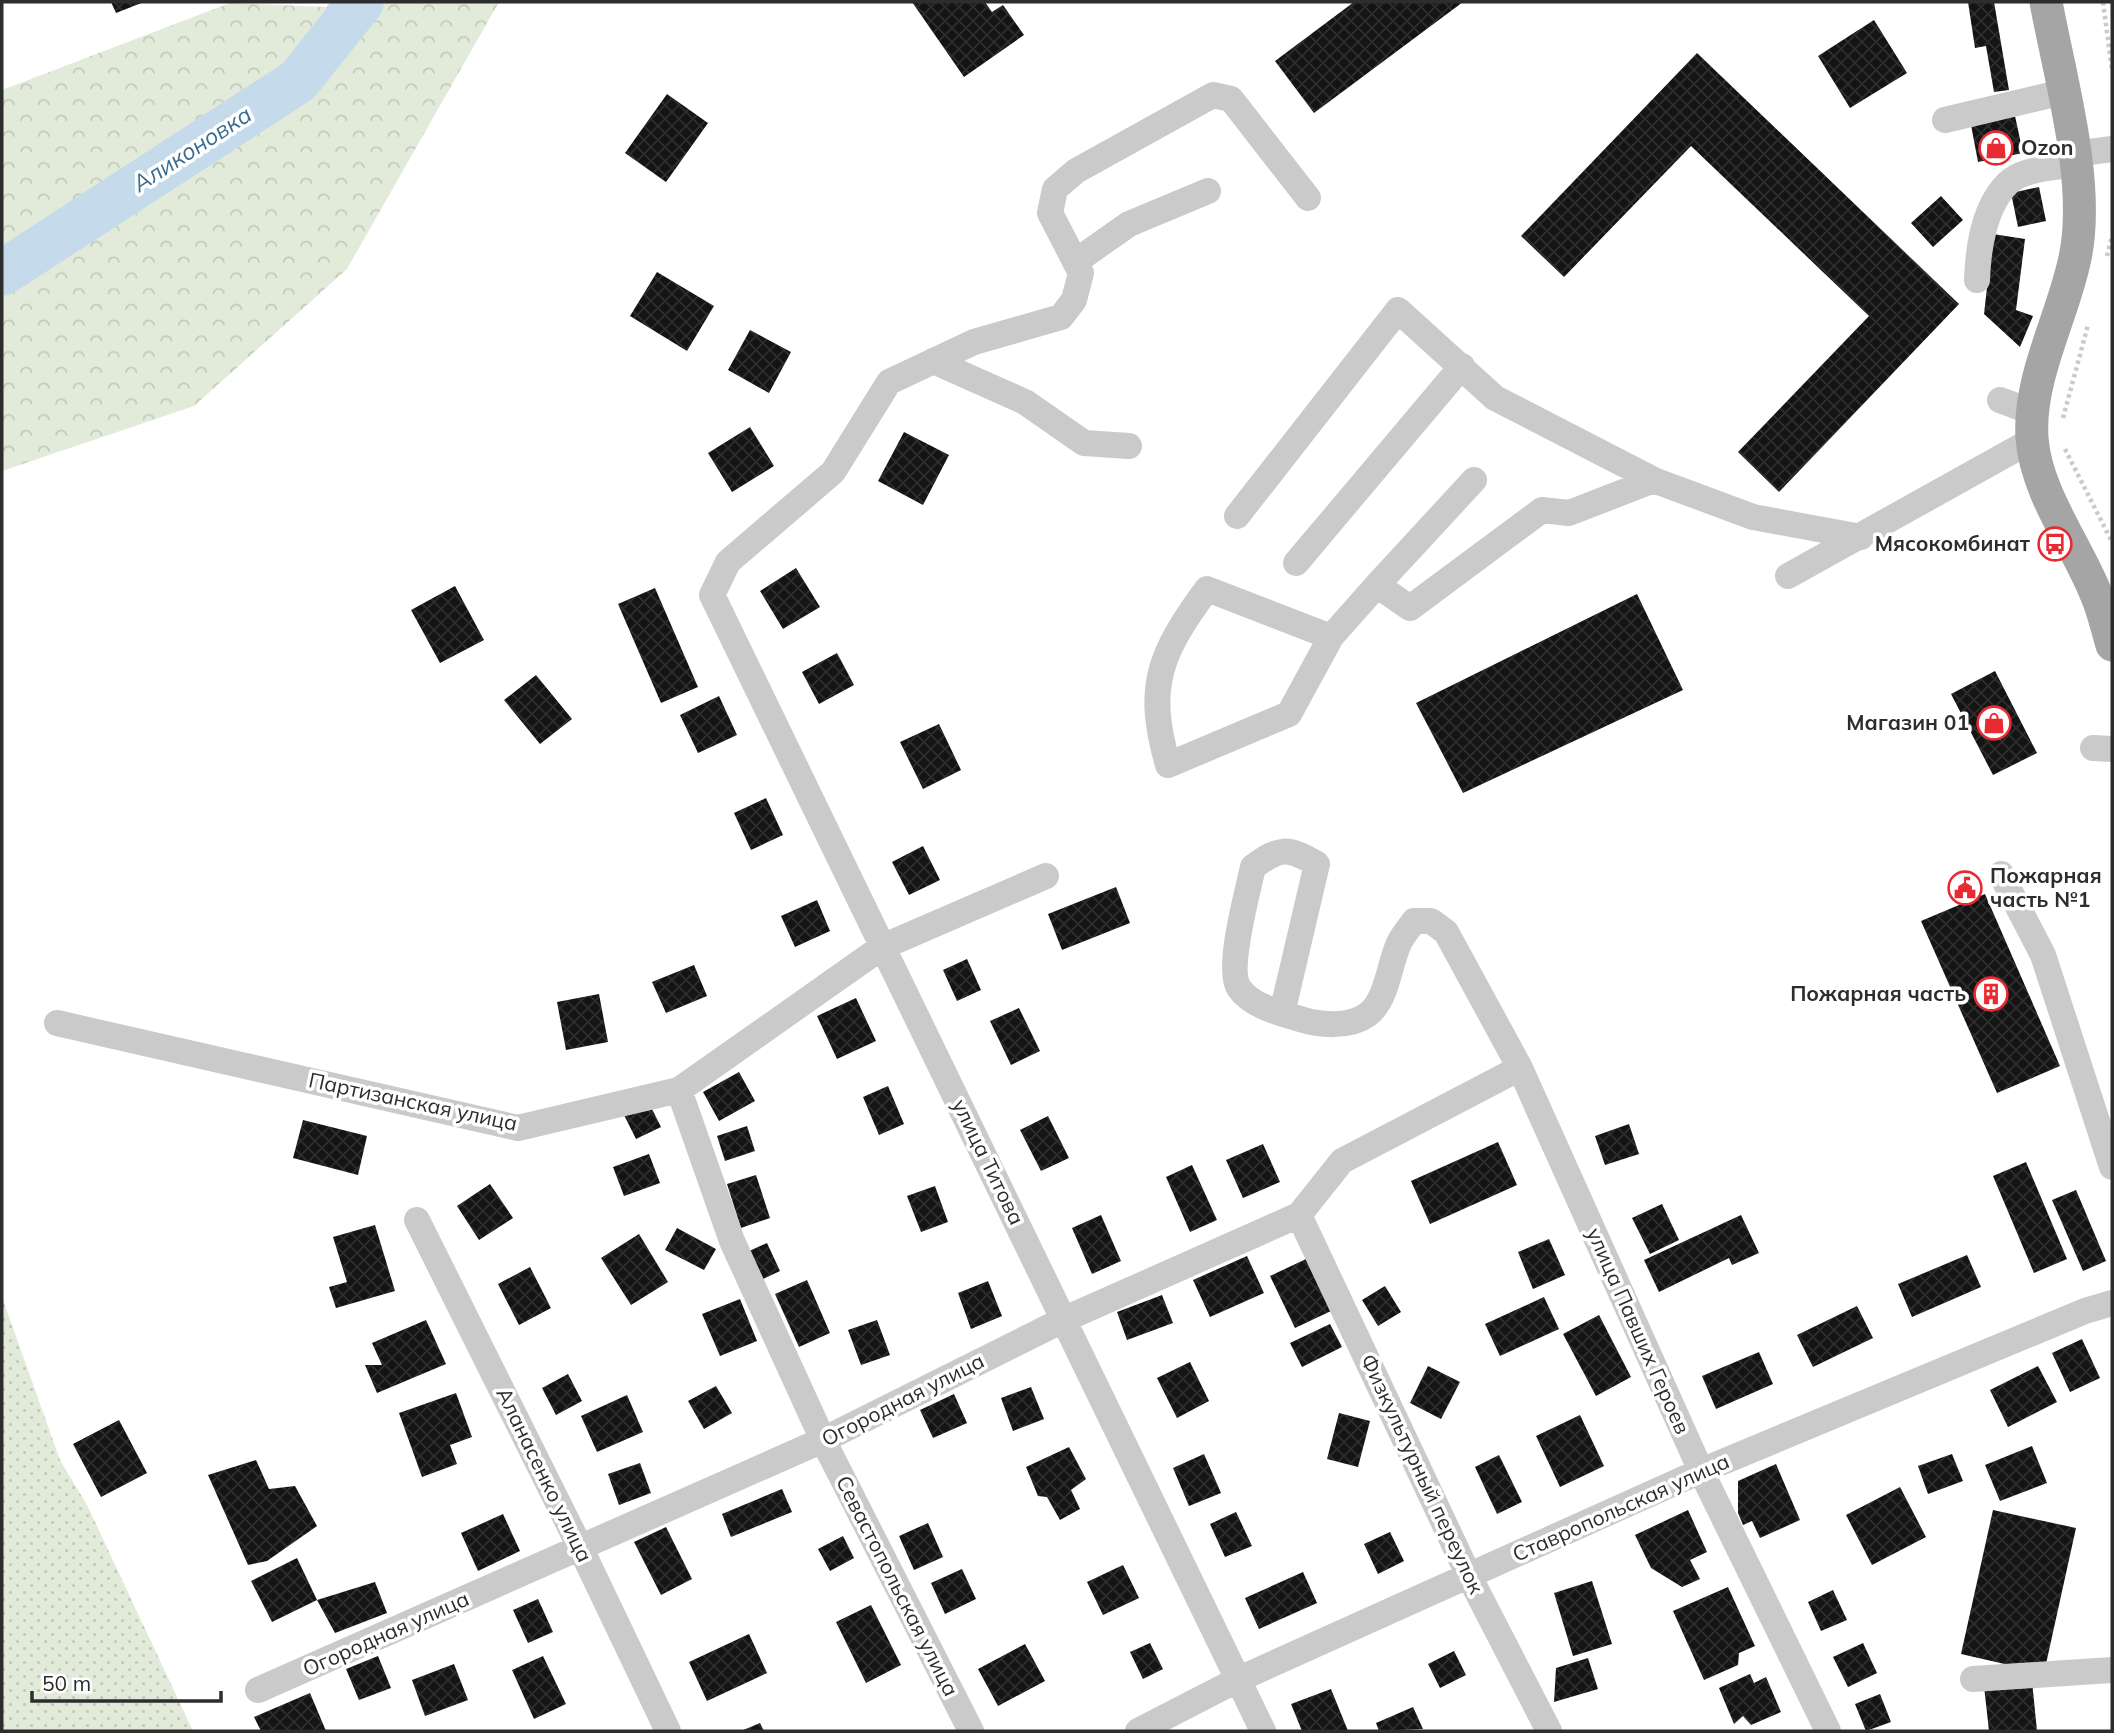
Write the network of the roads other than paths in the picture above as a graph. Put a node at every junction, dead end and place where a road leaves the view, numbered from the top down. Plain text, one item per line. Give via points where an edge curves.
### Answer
1 (2046, 2) edge
2 (2063, 92) junction
3 (1945, 120) dead end
4 (2112, 149) edge
5 (2075, 159) junction
6 (1208, 191) dead end
7 (1308, 198) dead end
8 (1076, 262) junction
9 (1977, 280) dead end
10 (933, 361) junction
11 (1462, 366) junction
12 (2000, 400) dead end
13 (2046, 428) junction
14 (1129, 446) dead end
15 (1474, 480) dead end
16 (1654, 480) junction
17 (1237, 516) dead end
18 (1861, 537) junction
19 (1296, 563) dead end
20 (1788, 576) dead end
21 (1377, 585) junction
22 (2104, 591) edge
23 (1331, 637) junction
24 (2112, 645) edge
25 (2001, 874) dead end
26 (1046, 877) dead end
27 (882, 947) junction
28 (1282, 1013) junction
29 (57, 1023) dead end
30 (1520, 1068) junction
31 (679, 1090) junction
32 (2112, 1167) edge
33 (1300, 1215) junction
34 (417, 1220) dead end
35 (2112, 1303) edge
36 (1065, 1319) junction
37 (823, 1440) junction
38 (1701, 1471) junction
39 (581, 1549) junction
40 (1469, 1576) junction
41 (2112, 1670) edge
42 (1238, 1679) junction
43 (1972, 1679) dead end
44 (258, 1690) dead end
45 (668, 1731) edge
46 (971, 1731) edge
47 (1138, 1731) edge
48 (1263, 1731) edge
49 (1549, 1731) edge
50 (1828, 1731) edge

1 - 2 main road
2 - 3 street
2 - 5 main road
4 - 5 street
5 - 9 street via 2008,183 1979,240
5 - 13 main road via 2081,212
6 - 8 street via 1129,224
7 - 8 street via 1231,99 1213,95 1076,172 1055,189 1050,214
8 - 10 street via 1081,273 1074,300 1060,317 974,342
10 - 14 street via 1025,402 1084,443
10 - 27 street, улица Титова via 889,382 833,472 728,562 712,595
11 - 16 street via 1495,397
11 - 17 street via 1398,310
11 - 19 street
12 - 13 street
13 - 18 street
13 - 22 main road via 2040,473
15 - 21 street
16 - 18 street via 1753,517
16 - 21 street via 1569,513 1542,510 1410,608
18 - 20 street
21 - 23 street
22 - 24 main road
23 - 23 street via 1289,714 1168,765 1157,729 1156,691 1167,651 1207,589
25 - 32 street via 2043,955
26 - 27 street, Партизанская улица
27 - 31 street, Партизанская улица
27 - 36 street, улица Титова
28 - 28 street via 1258,1003 1238,987 1234,967 1253,867 1274,852 1296,852 1317,864
28 - 30 street, улица Павших Героев via 1312,1022 1345,1024 1367,1015 1380,999 1400,942 1414,921 1431,921 1446,932
29 - 31 street, Партизанская улица via 518,1128
30 - 33 street, Огородная улица via 1342,1161
30 - 38 street, улица Павших Героев
31 - 37 street, Севастопольская улица via 732,1241
33 - 36 street, Огородная улица
33 - 40 street, Физкультурный переулок
34 - 39 street, Аланасенко улица
35 - 38 street, Ставропольская улица
36 - 37 street, Огородная улица
36 - 42 street, улица Титова
37 - 39 street, Огородная улица
37 - 46 street, Севастопольская улица
38 - 40 street, Ставропольская улица
38 - 50 street, улица Павших Героев
39 - 44 street, Огородная улица
39 - 45 street, Аланасенко улица
40 - 42 street, Ставропольская улица
40 - 49 street, Физкультурный переулок
41 - 43 street
42 - 47 street, Ставропольская улица
42 - 48 street, улица Титова

